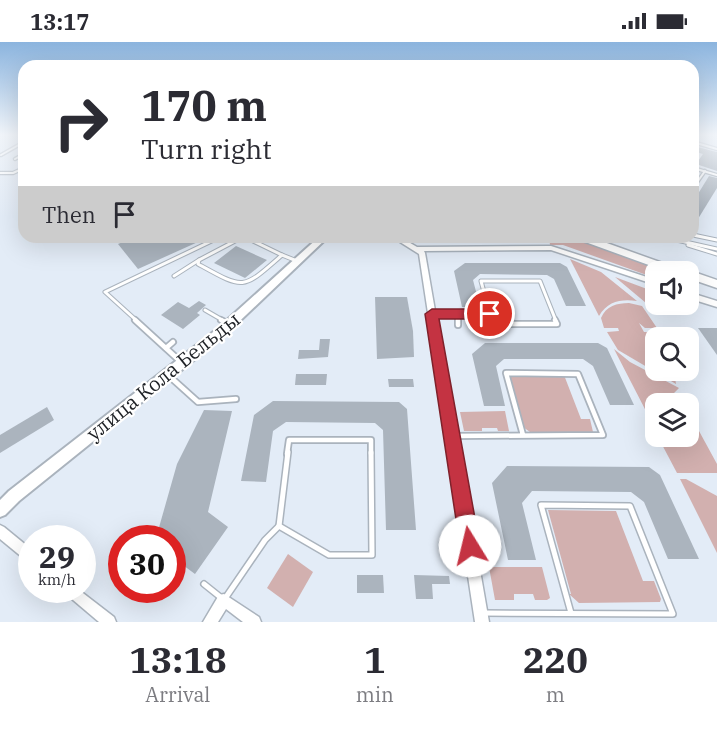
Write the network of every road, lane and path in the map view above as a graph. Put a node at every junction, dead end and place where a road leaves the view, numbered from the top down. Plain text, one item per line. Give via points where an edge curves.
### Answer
1 (699, 170) edge
2 (18, 171) edge
3 (705, 171) junction
4 (0, 173) edge
5 (717, 175) edge
6 (699, 180) edge
7 (699, 236) edge
8 (717, 240) edge
9 (207, 243) edge
10 (231, 243) edge
11 (257, 243) edge
12 (317, 243) edge
13 (406, 243) edge
14 (597, 243) edge
15 (683, 243) edge
16 (691, 243) edge
17 (417, 249) junction
18 (717, 249) edge
19 (717, 254) edge
20 (282, 255) junction
21 (200, 260) junction
22 (297, 261) junction
23 (649, 261) edge
24 (174, 276) dead end
25 (699, 278) edge
26 (645, 279) edge
27 (717, 284) edge
28 (699, 298) edge
29 (717, 304) edge
30 (205, 310) dead end
31 (432, 314) junction
32 (457, 314) junction
33 (490, 314) junction
34 (229, 324) junction
35 (459, 325) dead end
36 (173, 342) dead end
37 (166, 348) junction
38 (182, 363) junction
39 (167, 374) junction
40 (236, 399) dead end
41 (523, 435) junction
42 (452, 436) junction
43 (0, 510) edge
44 (279, 526) junction
45 (0, 531) edge
46 (18, 546) edge
47 (204, 584) dead end
48 (224, 600) junction
49 (86, 603) edge
50 (571, 613) junction
51 (481, 617) edge
52 (109, 622) edge
53 (210, 622) edge
54 (254, 622) edge

1 - 3 lane
2 - 4 lane
3 - 5 lane
3 - 6 lane
7 - 8 lane
9 - 37 lane via 105,292
10 - 21 lane
11 - 20 lane
12 - 22 street, улица Кола Бельды
13 - 17 street
14 - 23 main road
15 - 19 lane
16 - 18 lane
17 - 26 street via 551,248
17 - 31 street via 422,253
20 - 21 lane via 244,285 236,285 198,264
20 - 22 lane
21 - 24 lane
22 - 34 street, улица Кола Бельды
25 - 27 main road
28 - 29 street
30 - 34 lane
31 - 32 lane
31 - 42 street
32 - 33 lane
32 - 35 lane
33 - 33 lane via 493,324 557,324 540,281 481,281
34 - 38 street, улица Кола Бельды
36 - 37 lane
37 - 38 lane
38 - 39 street, улица Кола Бельды
39 - 40 lane via 198,402
39 - 43 street, улица Кола Бельды
41 - 41 lane via 603,435 578,374 506,373
41 - 42 lane
42 - 51 street
44 - 44 lane via 329,555 372,555 371,440 290,440
44 - 48 lane
45 - 46 street
47 - 48 lane
48 - 53 street
48 - 54 street
49 - 52 street
50 - 50 lane via 673,614 630,506 542,505
50 - 51 lane

